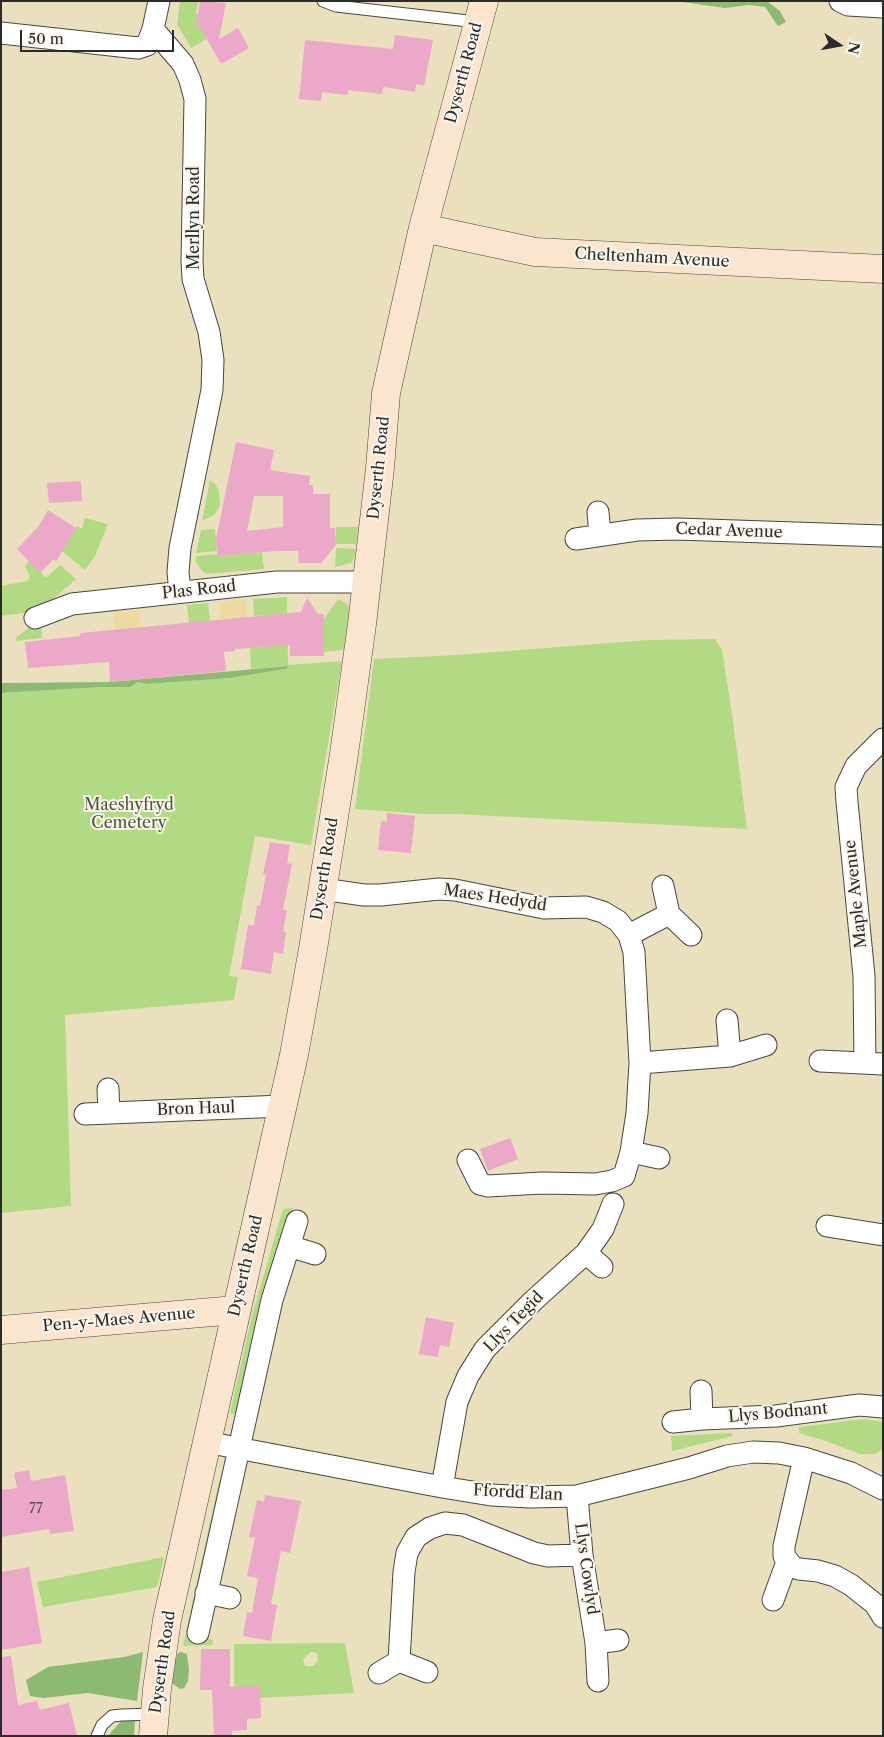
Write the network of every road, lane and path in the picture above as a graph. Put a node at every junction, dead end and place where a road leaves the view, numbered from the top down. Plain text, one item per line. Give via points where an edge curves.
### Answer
1 (159, 1) edge
2 (323, 1) edge
3 (840, 1) edge
4 (883, 7) edge
5 (480, 12) edge
6 (153, 29) junction
7 (1, 33) edge
8 (423, 228) junction
9 (883, 269) edge
10 (598, 512) dead end
11 (600, 535) junction
12 (883, 536) edge
13 (576, 539) dead end
14 (367, 582) junction
15 (180, 592) junction
16 (35, 618) dead end
17 (883, 739) edge
18 (663, 886) dead end
19 (322, 889) junction
20 (669, 914) junction
21 (629, 935) junction
22 (692, 935) dead end
23 (873, 976) edge
24 (727, 1020) dead end
25 (766, 1045) dead end
26 (730, 1056) junction
27 (640, 1062) junction
28 (820, 1062) dead end
29 (874, 1064) edge
30 (108, 1089) dead end
31 (282, 1106) junction
32 (109, 1113) junction
33 (85, 1114) dead end
34 (631, 1152) junction
35 (659, 1158) dead end
36 (468, 1160) dead end
37 (613, 1204) dead end
38 (296, 1221) dead end
39 (827, 1226) dead end
40 (883, 1235) edge
41 (289, 1246) junction
42 (586, 1253) junction
43 (315, 1254) dead end
44 (602, 1267) dead end
45 (236, 1310) junction
46 (1, 1330) edge
47 (701, 1391) dead end
48 (883, 1407) edge
49 (702, 1419) junction
50 (673, 1422) dead end
51 (206, 1442) junction
52 (238, 1449) junction
53 (804, 1458) junction
54 (442, 1487) junction
55 (883, 1489) edge
56 (577, 1496) junction
57 (582, 1555) junction
58 (787, 1562) junction
59 (206, 1594) junction
60 (230, 1598) dead end
61 (773, 1600) dead end
62 (883, 1618) edge
63 (198, 1633) dead end
64 (618, 1640) dead end
65 (596, 1643) junction
66 (399, 1660) junction
67 (427, 1672) dead end
68 (379, 1673) dead end
69 (598, 1681) dead end
70 (154, 1725) edge
71 (97, 1736) edge

1 - 6 street
2 - 5 lane via 336,6
3 - 4 street via 848,5
5 - 8 main road, Dyserth Road
6 - 7 street via 147,45 138,48
6 - 15 street, Merllyn Road via 183,64 195,99 193,278 209,332 213,360 212,390 180,548
8 - 9 main road, Cheltenham Avenue via 535,252
8 - 14 main road, Dyserth Road via 386,393
10 - 11 street
11 - 12 street, Cedar Avenue via 677,529
11 - 13 street, Cedar Avenue
14 - 15 street, Plas Road via 277,582
14 - 19 main road, Dyserth Road
15 - 16 street, Plas Road via 72,604
17 - 23 street, Maple Avenue via 856,766 846,787
18 - 20 street
19 - 21 street, Maes Hedydd via 381,895 439,888 544,908 586,907 618,921
19 - 31 main road, Dyserth Road
20 - 21 street
20 - 22 street
21 - 27 street via 634,952
23 - 29 street, Maple Avenue
24 - 26 street
25 - 26 street
26 - 27 street
27 - 34 street
28 - 29 street, Maple Avenue
30 - 32 street
31 - 32 street, Bron Haul
31 - 45 main road, Dyserth Road
32 - 33 street, Bron Haul
34 - 35 street
34 - 36 street via 624,1176 595,1184 488,1186 480,1184
37 - 42 street, Llys Tegid
38 - 41 street
39 - 40 street
41 - 43 street
41 - 52 street via 272,1300
42 - 44 street
42 - 54 street, Llys Tegid via 533,1301 485,1349 476,1363 458,1402
45 - 46 main road, Pen-y-Maes Avenue
45 - 51 main road, Dyserth Road
47 - 49 street
48 - 49 street, Llys Bodnant via 859,1405 776,1416
49 - 50 street, Llys Bodnant
51 - 52 street, Ffordd Elan
51 - 70 main road, Dyserth Road via 167,1620
52 - 54 street, Ffordd Elan
52 - 59 street
53 - 55 street, Ffordd Elan via 851,1473
53 - 56 street, Ffordd Elan via 753,1452 727,1456
53 - 58 street via 784,1546
54 - 56 street, Ffordd Elan via 501,1496
56 - 57 street, Llys Cowlyd
57 - 65 street, Llys Cowlyd
57 - 66 street via 534,1553 463,1525 445,1523 430,1528 416,1537 407,1553
58 - 61 street
58 - 62 street via 799,1569 835,1576 851,1585 875,1604
59 - 60 street
59 - 63 street
64 - 65 street
65 - 69 street, Llys Cowlyd
66 - 67 street
66 - 68 street
70 - 71 lane via 122,1715 112,1716 102,1725

